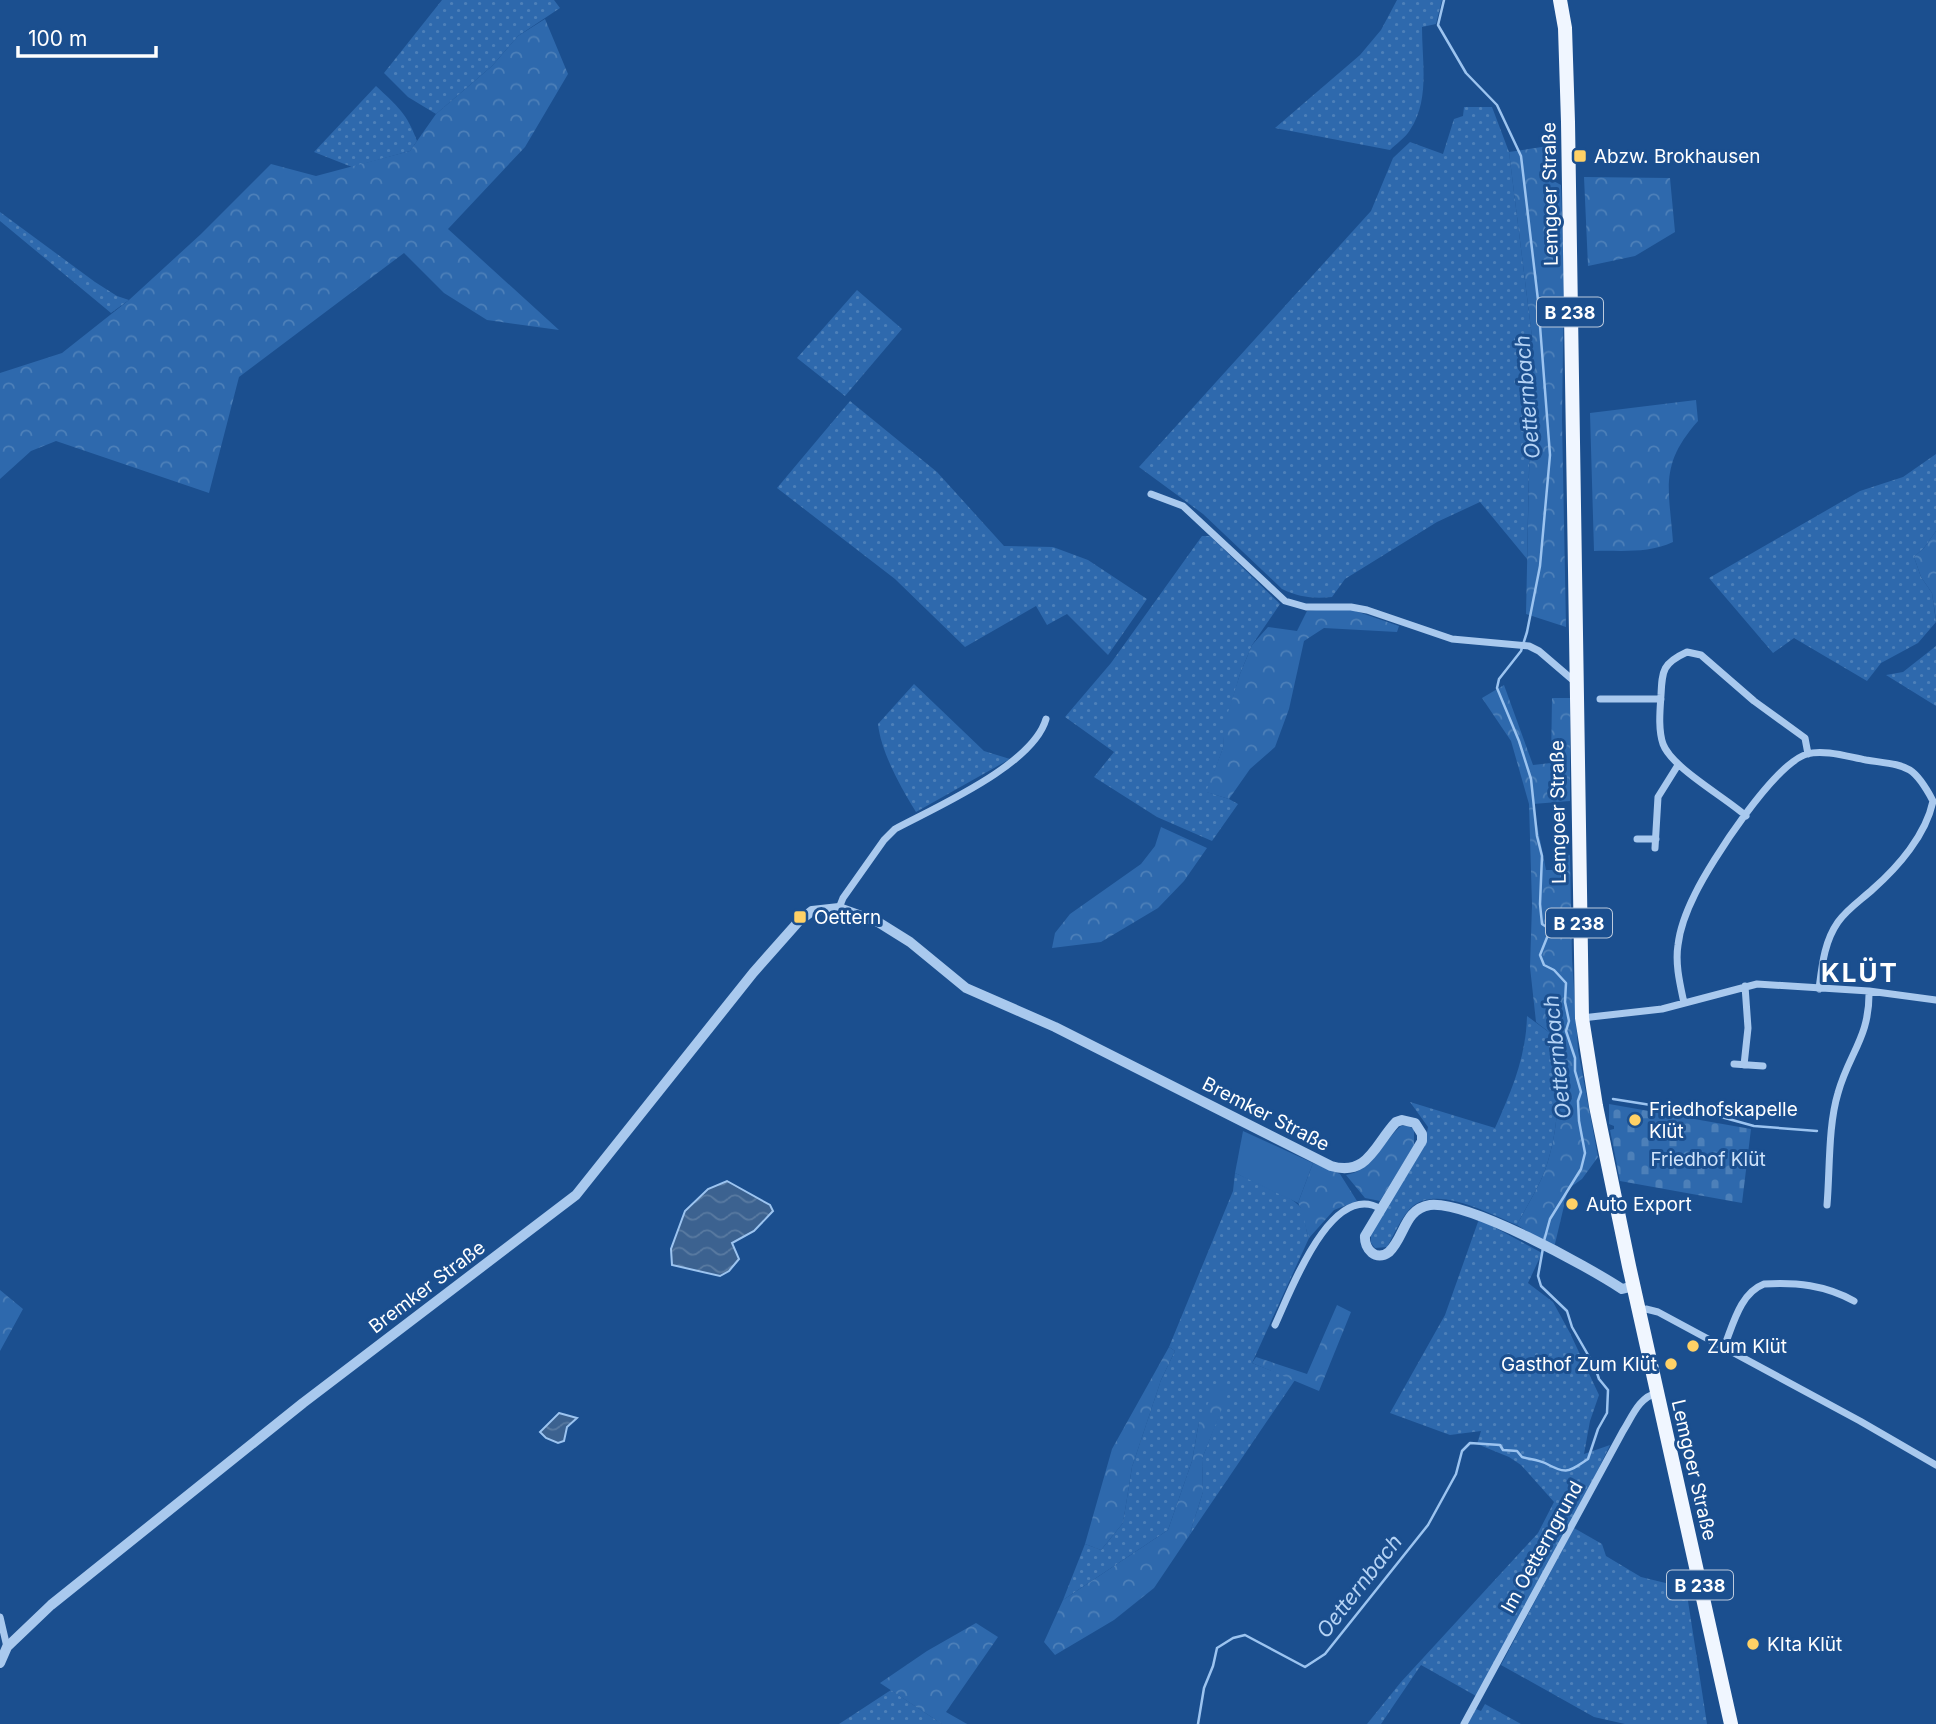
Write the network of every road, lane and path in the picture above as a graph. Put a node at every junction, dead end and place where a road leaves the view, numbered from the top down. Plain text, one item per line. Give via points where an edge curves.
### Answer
1 (1560, 0) edge
2 (1151, 494) dead end
3 (1575, 682) junction
4 (1600, 699) dead end
5 (1661, 699) junction
6 (1046, 719) dead end
7 (1808, 754) junction
8 (1678, 765) junction
9 (1745, 816) junction
10 (1637, 839) dead end
11 (1656, 839) junction
12 (1655, 848) dead end
13 (839, 908) junction
14 (1745, 986) junction
15 (1819, 989) junction
16 (1869, 991) junction
17 (1936, 1000) edge
18 (1684, 1003) junction
19 (1582, 1018) junction
20 (1734, 1064) dead end
21 (1744, 1065) junction
22 (1763, 1066) dead end
23 (1826, 1205) dead end
24 (1381, 1209) junction
25 (1634, 1286) junction
26 (1854, 1301) dead end
27 (1639, 1311) junction
28 (1275, 1325) dead end
29 (1724, 1347) junction
30 (1657, 1393) junction
31 (1936, 1465) edge
32 (0, 1617) edge
33 (7, 1647) junction
34 (0, 1663) edge
35 (1464, 1724) edge
36 (1731, 1724) edge

1 - 3 main road, Lemgoer Straße / B 238 via 1567,96
2 - 3 street via 1183,506 1206,524 1285,601 1351,607 1452,639 1529,646
3 - 19 main road, Lemgoer Straße / B 238
4 - 5 street
5 - 7 street via 1665,667 1677,656 1695,652 1805,738
5 - 8 street via 1663,744
6 - 13 street via 1044,728 1014,761 895,829
7 - 9 street via 1790,763
7 - 15 street via 1895,764 1913,772 1933,801 1925,826 1894,868 1836,924
8 - 9 street
8 - 11 street via 1658,797
9 - 18 street via 1696,892 1684,922 1677,960
10 - 11 street
11 - 12 street
13 - 24 street, Bremker Straße via 899,935 976,993 1055,1027 1331,1166 1358,1166 1396,1122 1415,1123 1422,1141
13 - 33 street, Bremker Straße via 812,912 799,921 576,1195 292,1411 51,1605
14 - 15 street
14 - 18 street
14 - 21 street via 1748,1028
15 - 16 street
16 - 17 street
16 - 23 street via 1867,1022 1837,1096
18 - 19 street
19 - 25 main road, Lemgoer Straße / B 238
20 - 21 street
21 - 22 street
24 - 25 street, Bremker Straße via 1364,1239 1375,1255 1389,1251 1415,1211 1434,1205 1465,1210 1622,1289
24 - 28 street via 1361,1203 1321,1233
25 - 27 main road, Lemgoer Straße / B 238
26 - 29 street via 1831,1289 1764,1284 1745,1298
27 - 29 street via 1658,1312
27 - 30 main road, Lemgoer Straße / B 238
29 - 31 street
30 - 35 street, Im Oetterngrund via 1640,1404 1623,1431
30 - 36 main road, Lemgoer Straße / B 238
32 - 33 street
33 - 34 street, Bremker Straße

